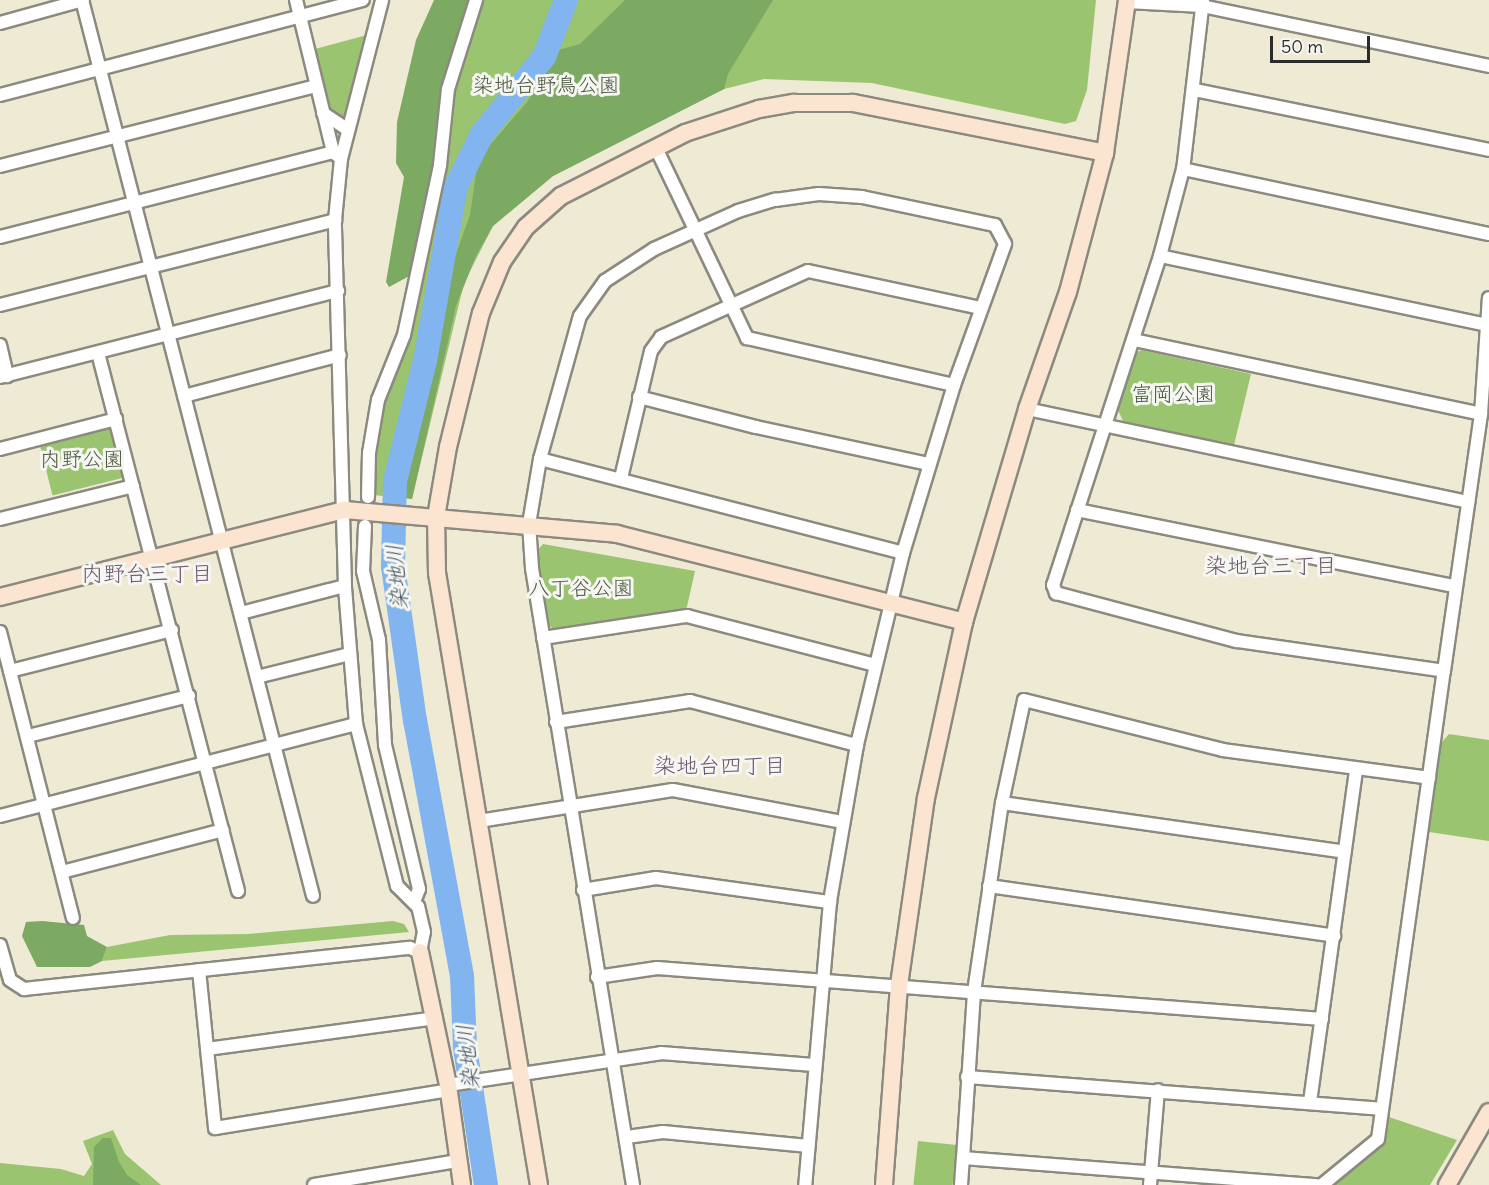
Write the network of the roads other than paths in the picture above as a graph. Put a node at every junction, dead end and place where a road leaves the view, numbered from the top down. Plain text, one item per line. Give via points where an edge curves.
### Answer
1 (83, 0) edge
2 (296, 0) edge
3 (363, 0) edge
4 (382, 0) edge
5 (476, 0) edge
6 (1127, 1) edge
7 (1203, 3) edge
8 (300, 15) junction
9 (0, 23) edge
10 (1489, 66) edge
11 (99, 69) junction
12 (316, 86) junction
13 (1195, 90) junction
14 (0, 95) edge
15 (323, 113) junction
16 (348, 130) junction
17 (116, 135) junction
18 (656, 148) junction
19 (1489, 150) edge
20 (1105, 153) junction
21 (337, 155) junction
22 (0, 166) edge
23 (1183, 169) junction
24 (133, 203) junction
25 (335, 220) junction
26 (695, 230) junction
27 (1489, 234) edge
28 (0, 237) edge
29 (1160, 256) junction
30 (150, 266) junction
31 (338, 291) junction
32 (1489, 298) edge
33 (0, 305) edge
34 (730, 305) junction
35 (981, 308) junction
36 (1488, 325) edge
37 (168, 334) junction
38 (1134, 340) junction
39 (0, 345) edge
40 (99, 353) junction
41 (340, 355) junction
42 (3, 376) edge
43 (954, 385) junction
44 (184, 396) junction
45 (639, 397) junction
46 (1028, 409) junction
47 (1481, 414) junction
48 (116, 419) junction
49 (1104, 425) junction
50 (0, 449) edge
51 (540, 459) junction
52 (929, 464) junction
53 (621, 478) junction
54 (133, 486) junction
55 (1468, 502) junction
56 (371, 504) junction
57 (344, 510) junction
58 (1077, 510) junction
59 (436, 517) junction
60 (0, 519) edge
61 (529, 524) junction
62 (365, 526) dead end
63 (221, 538) junction
64 (903, 553) junction
65 (153, 556) junction
66 (345, 586) junction
67 (1455, 586) junction
68 (0, 597) edge
69 (888, 603) junction
70 (241, 613) junction
71 (964, 621) junction
72 (172, 630) junction
73 (0, 632) edge
74 (543, 638) junction
75 (350, 654) junction
76 (874, 664) junction
77 (10, 671) junction
78 (1443, 671) junction
79 (257, 677) junction
80 (189, 696) junction
81 (556, 722) junction
82 (356, 724) junction
83 (28, 736) junction
84 (857, 745) junction
85 (274, 746) junction
86 (205, 764) junction
87 (1356, 770) junction
88 (1429, 778) junction
89 (1002, 803) junction
90 (45, 805) junction
91 (569, 806) junction
92 (0, 816) edge
93 (479, 821) junction
94 (843, 822) junction
95 (223, 830) junction
96 (1345, 852) junction
97 (62, 872) junction
98 (989, 886) junction
99 (583, 890) junction
100 (238, 891) dead end
101 (313, 896) dead end
102 (414, 902) junction
103 (830, 902) junction
104 (73, 918) dead end
105 (1334, 936) junction
106 (0, 945) edge
107 (420, 952) junction
108 (199, 970) junction
109 (597, 977) junction
110 (823, 980) junction
111 (899, 986) junction
112 (974, 992) junction
113 (436, 1018) junction
114 (1322, 1019) junction
115 (207, 1049) junction
116 (611, 1060) junction
117 (814, 1065) junction
118 (520, 1074) junction
119 (967, 1077) junction
120 (452, 1086) junction
121 (1158, 1090) junction
122 (1310, 1102) junction
123 (1381, 1108) junction
124 (1489, 1112) edge
125 (627, 1137) junction
126 (808, 1146) junction
127 (963, 1158) junction
128 (458, 1161) junction
129 (1151, 1179) edge
130 (314, 1185) edge
131 (462, 1185) edge
132 (538, 1185) edge
133 (633, 1185) edge
134 (805, 1185) edge
135 (884, 1185) edge
136 (961, 1185) edge
137 (1319, 1185) edge
138 (1447, 1185) edge

1 - 9 street
1 - 11 street
2 - 8 street
3 - 8 street
4 - 16 street
5 - 56 street via 448,89 440,165 404,335 378,400 369,453
6 - 7 street
6 - 20 street
7 - 10 street
7 - 13 street
8 - 11 street
8 - 12 street
11 - 14 street
11 - 17 street
12 - 15 street
12 - 17 street
13 - 19 street
13 - 23 street
15 - 16 street
15 - 21 street
16 - 21 street
17 - 22 street
17 - 24 street
18 - 20 street via 708,125 759,109 827,102 875,106
18 - 26 street
18 - 59 street via 561,196 526,227 508,252 481,313
20 - 46 street via 1068,292
21 - 24 street
21 - 25 street
23 - 27 street
23 - 29 street
24 - 28 street
24 - 30 street
25 - 30 street
25 - 31 street
26 - 34 street
26 - 35 street via 755,205 819,194 862,197 995,225 1005,244
26 - 51 street via 616,270 589,299 580,316
29 - 36 street
29 - 38 street
30 - 33 street
30 - 37 street
31 - 37 street
31 - 41 street
32 - 36 street
34 - 35 street via 808,270
34 - 43 street via 751,341
34 - 45 street via 657,340
35 - 43 street
36 - 47 street
37 - 40 street
37 - 44 street
38 - 47 street
38 - 49 street
39 - 42 street
40 - 42 street
40 - 48 street
41 - 44 street
41 - 57 street
43 - 52 street
44 - 63 street
45 - 52 street via 756,428
45 - 53 street
46 - 49 street
46 - 71 street
47 - 55 street
48 - 50 street
48 - 54 street
49 - 55 street
49 - 58 street
51 - 53 street
51 - 61 street
52 - 64 street
53 - 64 street
54 - 60 street
54 - 65 street
55 - 67 street
56 - 57 street
56 - 59 street
57 - 63 street
57 - 66 street
58 - 67 street
58 - 78 street via 1053,585 1059,595 1237,641
59 - 61 street
59 - 93 street via 437,573
61 - 69 street via 617,534
61 - 74 street
62 - 102 street via 363,571 380,640 385,746 419,889
63 - 65 street
63 - 70 street
64 - 69 street
65 - 68 street
65 - 72 street
66 - 70 street
66 - 75 street
67 - 78 street
69 - 71 street
69 - 76 street
70 - 79 street
71 - 111 street via 926,798
72 - 77 street
72 - 80 street
73 - 77 street
74 - 76 street via 687,616
74 - 81 street
75 - 79 street
75 - 82 street
76 - 84 street
77 - 83 street
78 - 88 street
79 - 85 street
80 - 83 street
80 - 86 street
81 - 84 street via 690,700
81 - 91 street
82 - 85 street
82 - 102 street via 397,886
83 - 90 street
84 - 94 street
85 - 86 street
85 - 101 street
86 - 90 street
86 - 95 street
87 - 88 street
87 - 89 street via 1223,750 1024,700
87 - 96 street
88 - 123 street
89 - 96 street
89 - 98 street
90 - 92 street
90 - 97 street
91 - 93 street
91 - 94 street via 673,790
91 - 99 street
93 - 118 street
94 - 103 street
95 - 97 street
95 - 100 street
96 - 105 street
97 - 104 street
98 - 105 street
98 - 112 street
99 - 103 street via 656,878
99 - 109 street
102 - 107 street via 424,932
103 - 110 street
105 - 114 street
106 - 108 street via 10,980 24,989
107 - 108 street via 410,948
107 - 113 street
108 - 115 street
109 - 110 street via 657,968
109 - 116 street
110 - 111 street
110 - 117 street
111 - 112 street
111 - 135 street
112 - 114 street
112 - 119 street
113 - 115 street
113 - 120 street
114 - 122 street
115 - 120 street via 215,1128
116 - 117 street via 666,1053
116 - 118 street
116 - 125 street
117 - 126 street
118 - 120 street
118 - 132 street
119 - 121 street
119 - 127 street
120 - 128 street
121 - 122 street
121 - 129 street
122 - 123 street
123 - 137 street via 1378,1138
124 - 138 street
125 - 126 street via 663,1132
125 - 133 street
126 - 134 street
127 - 129 street
127 - 136 street
128 - 130 street
128 - 131 street
129 - 137 street

